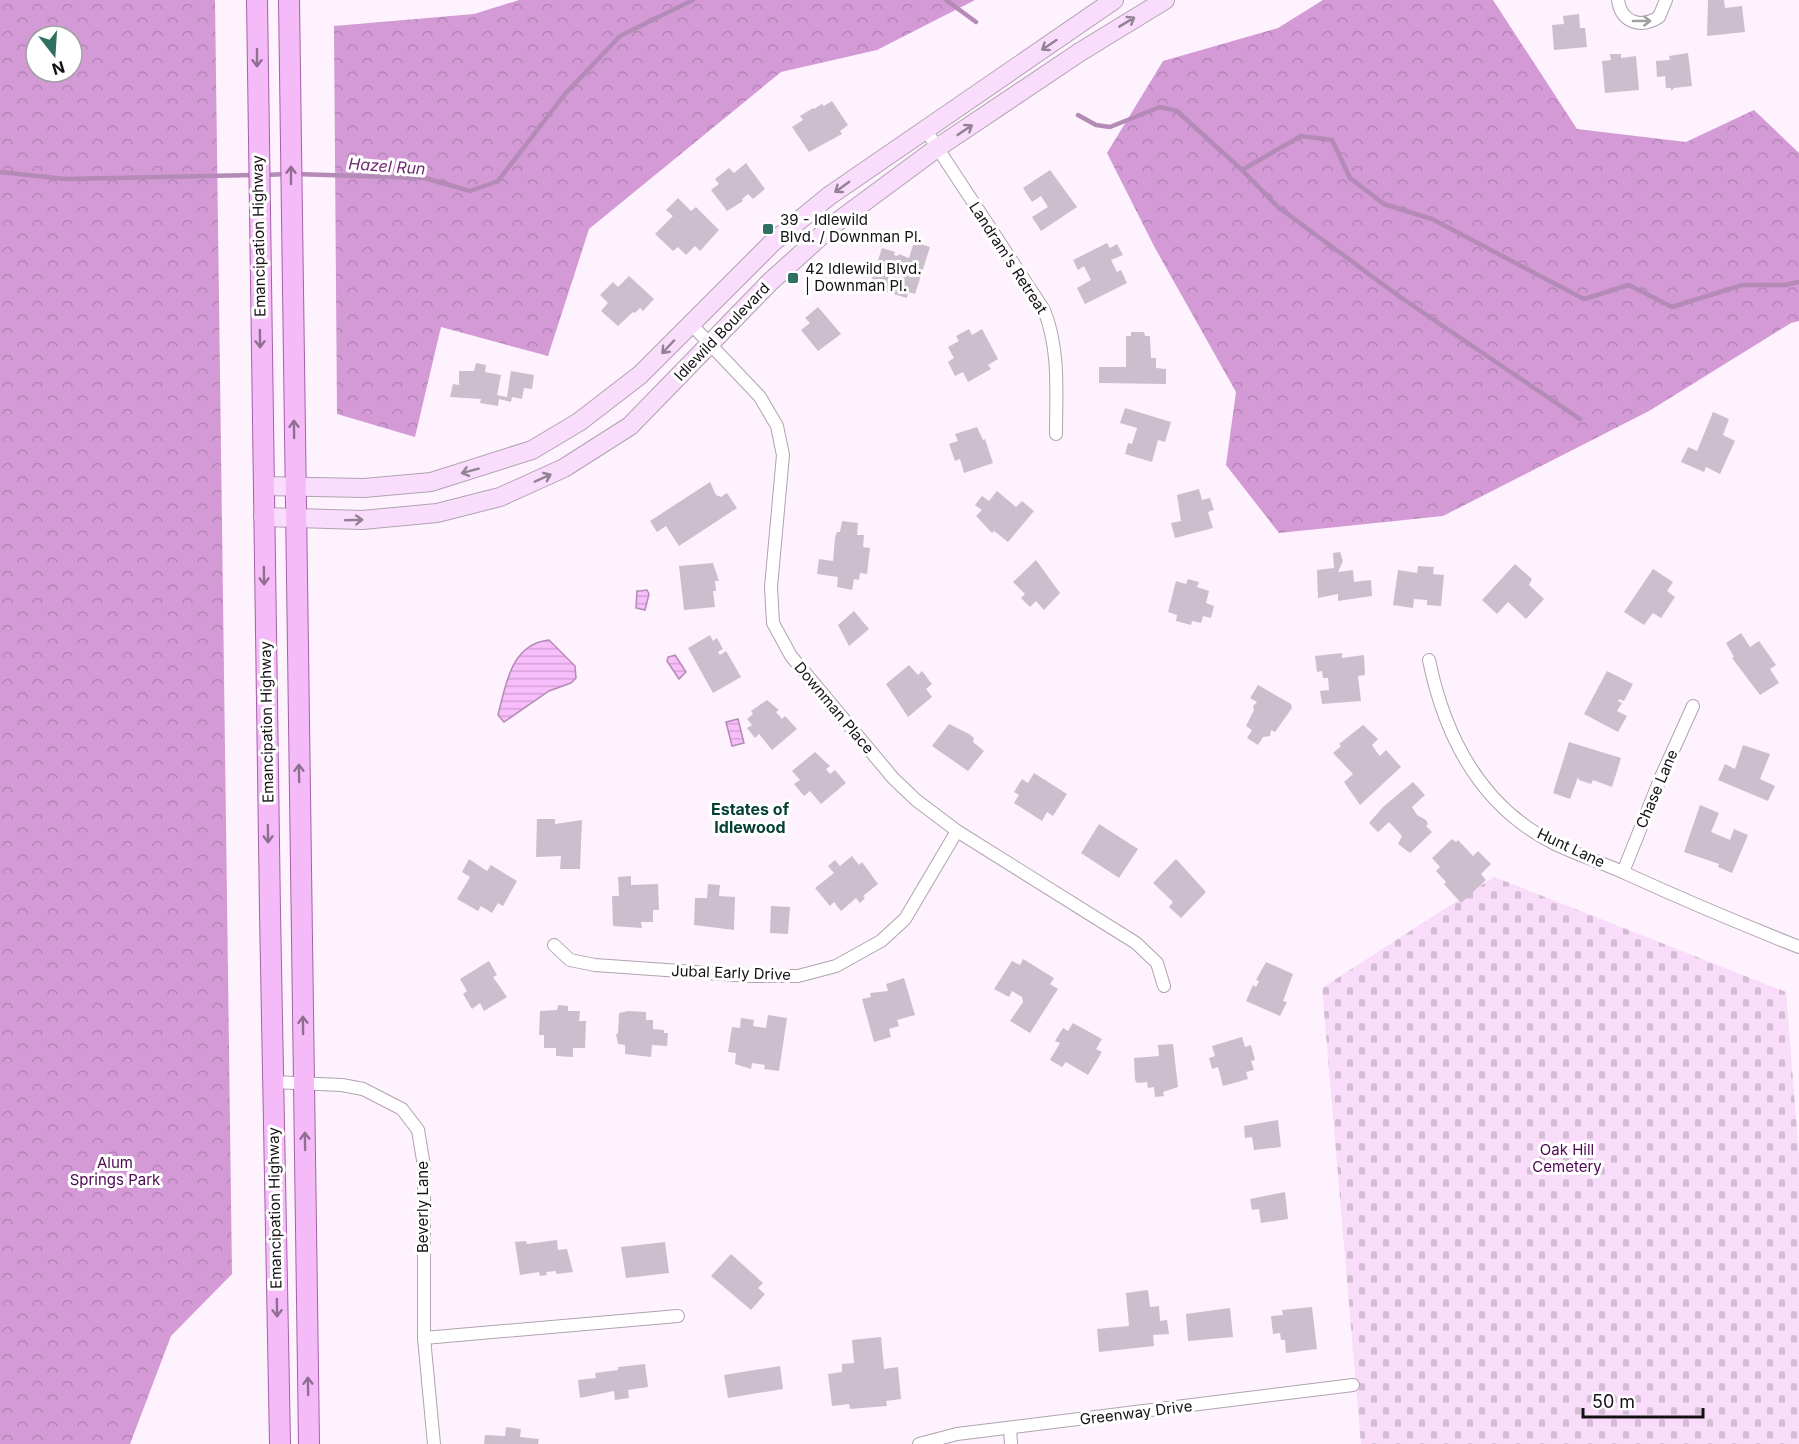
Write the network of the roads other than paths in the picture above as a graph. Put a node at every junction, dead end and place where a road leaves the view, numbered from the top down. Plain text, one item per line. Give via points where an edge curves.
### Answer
1 (257, 0) edge
2 (289, 0) edge
3 (1114, 0) edge
4 (1165, 0) edge
5 (1618, 0) edge
6 (1666, 0) edge
7 (926, 129) junction
8 (937, 148) junction
9 (690, 323) junction
10 (712, 343) junction
11 (1056, 434) dead end
12 (263, 486) junction
13 (295, 488) junction
14 (263, 518) junction
15 (296, 520) junction
16 (1429, 660) dead end
17 (1693, 706) dead end
18 (957, 831) junction
19 (1623, 872) junction
20 (554, 945) dead end
21 (1799, 947) edge
22 (1164, 986) dead end
23 (272, 1082) junction
24 (304, 1083) junction
25 (678, 1316) dead end
26 (424, 1338) junction
27 (1353, 1385) dead end
28 (1010, 1429) junction
29 (280, 1444) edge
30 (309, 1444) edge
31 (434, 1444) edge
32 (919, 1444) edge
33 (1011, 1444) edge

1 -> 12 main road, Emancipation Highway
13 -> 2 main road, Emancipation Highway
3 -> 7 street, Idlewild Boulevard
8 -> 4 street, Idlewild Boulevard
5 -> 6 street via 1629,20 1644,24 1659,17
7 - 8 street, Landram's Retreat
7 -> 9 street, Idlewild Boulevard via 829,196 773,242
8 - 10 street, Idlewild Boulevard via 833,225 770,282
8 - 11 street, Landram's Retreat via 1044,310 1056,360
9 - 10 street, Downman Place
9 -> 13 street, Idlewild Boulevard via 640,375 579,422 532,450 430,482 364,488
15 -> 10 street, Idlewild Boulevard via 362,520 437,513 500,496 564,468 630,426
10 - 18 street, Downman Place via 760,397 777,426 783,455 771,588 772,623 791,656 893,778
12 - 13 street, Idlewild Boulevard
12 - 14 main road, Emancipation Highway
13 - 15 main road, Emancipation Highway
14 - 15 street, Idlewild Boulevard
14 -> 23 main road, Emancipation Highway
24 -> 15 main road, Emancipation Highway
16 - 19 street, Hunt Lane via 1454,741 1469,770 1488,793 1534,832
17 - 19 street, Chase Lane
18 - 20 street, Jubal Early Drive via 905,919 881,941 836,966 798,976 751,976 595,965 570,960
18 - 22 street, Downman Place via 1136,943 1157,963
19 - 21 street, Hunt Lane
23 - 24 street, Beverly Lane
23 -> 29 main road, Emancipation Highway
24 - 26 street, Beverly Lane via 342,1085 374,1093 402,1109 418,1130 424,1166
30 -> 24 main road, Emancipation Highway
25 - 26 street
26 - 31 street, Beverly Lane
27 - 28 street, Greenway Drive
28 - 32 street, Greenway Drive via 957,1434
28 - 33 street

